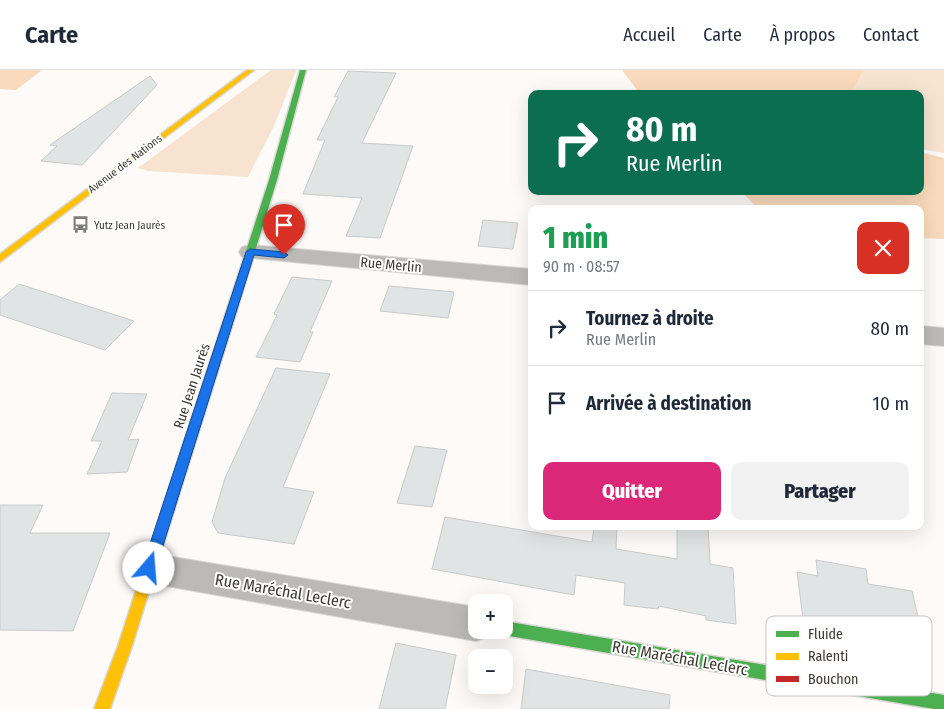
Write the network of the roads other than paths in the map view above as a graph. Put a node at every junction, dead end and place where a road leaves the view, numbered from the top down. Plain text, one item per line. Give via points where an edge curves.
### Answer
1 (251, 70) edge
2 (303, 70) edge
3 (250, 252) junction
4 (0, 259) edge
5 (528, 277) edge
6 (924, 335) edge
7 (944, 337) edge
8 (149, 568) junction
9 (468, 623) edge
10 (513, 630) edge
11 (766, 673) edge
12 (903, 696) edge
13 (944, 703) edge
14 (102, 709) edge

1 - 4 street, Avenue des Nations
2 - 3 street, Rue Jean Jaurès
3 - 5 street, Rue Merlin
3 - 8 street, Rue Jean Jaurès
6 - 7 street
8 - 9 street, Rue Maréchal Leclerc
8 - 14 street, Rue Jean Jaurès
10 - 11 street, Rue Maréchal Leclerc
12 - 13 street, Rue Maréchal Leclerc

